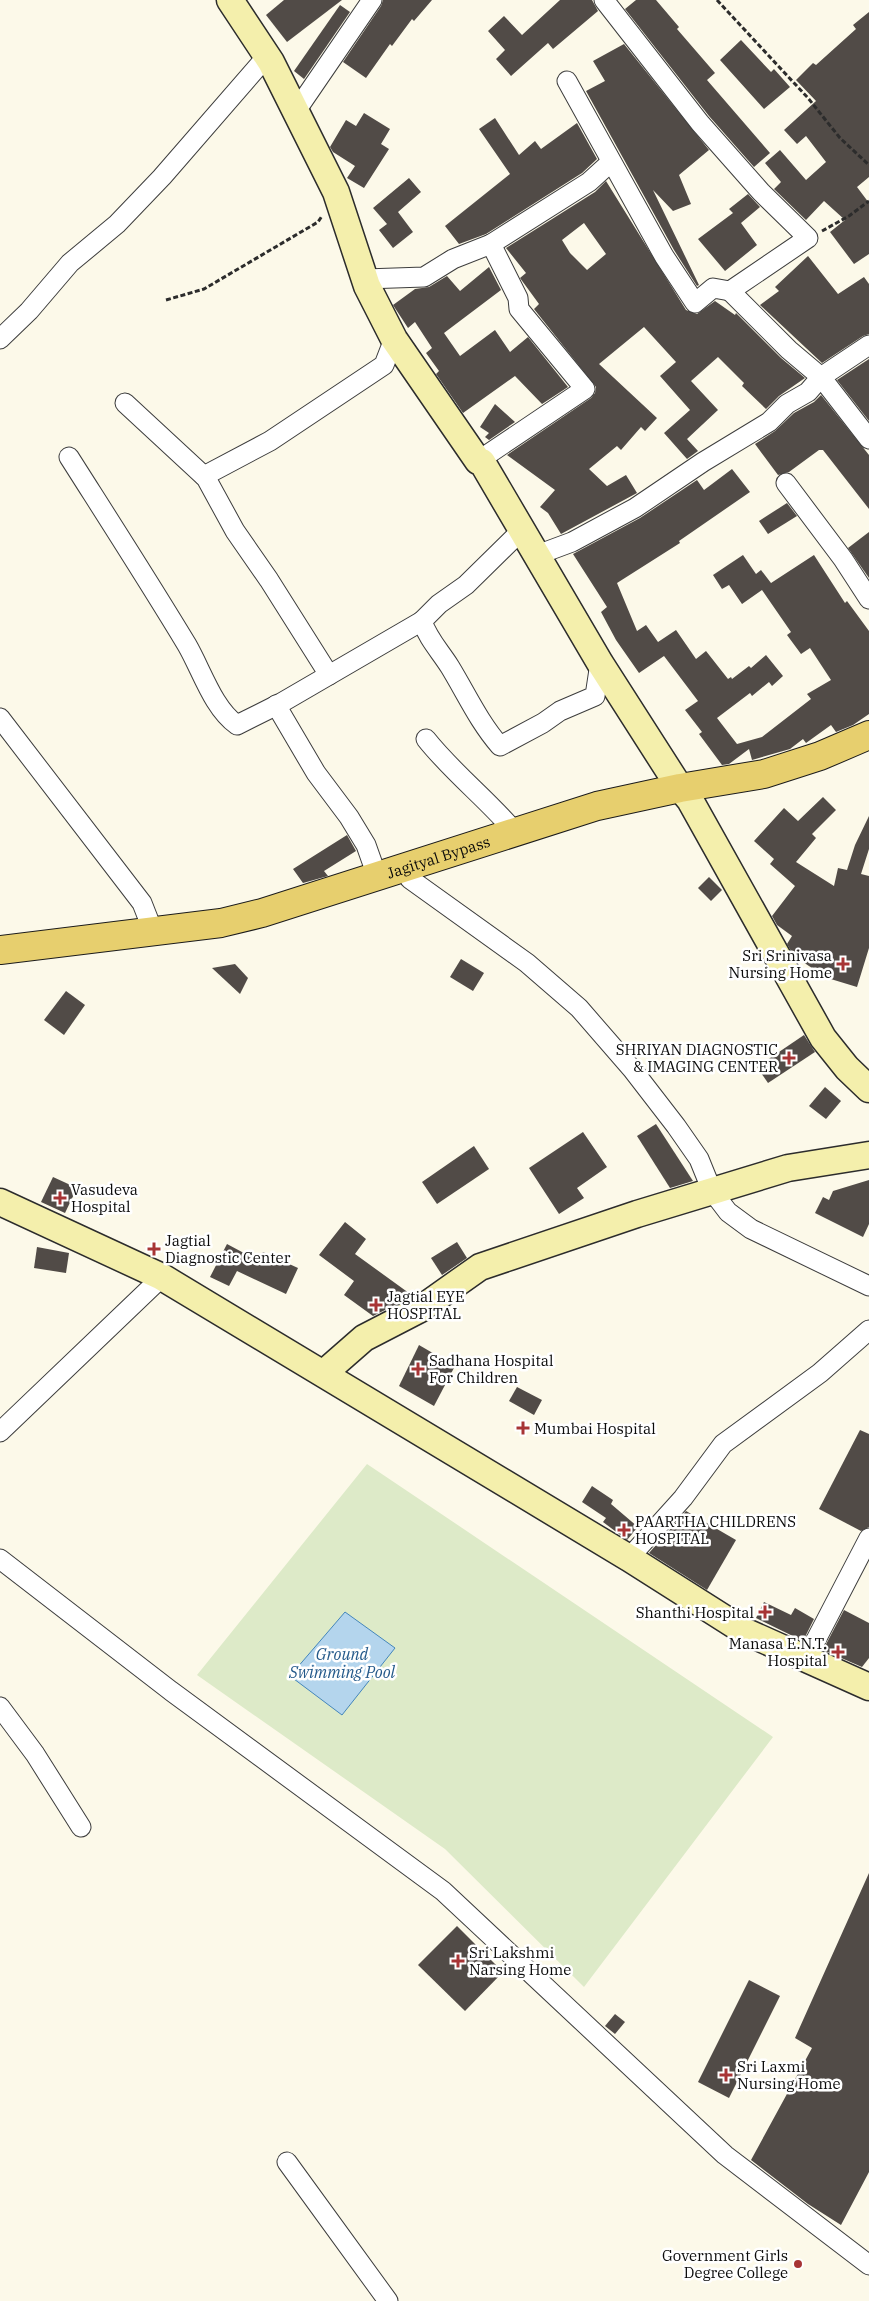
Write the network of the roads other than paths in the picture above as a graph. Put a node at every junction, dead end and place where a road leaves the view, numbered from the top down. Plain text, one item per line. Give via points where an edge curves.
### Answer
1 (230, 0) edge
2 (372, 0) edge
3 (604, 0) edge
4 (267, 56) junction
5 (568, 81) dead end
6 (296, 111) junction
7 (611, 162) junction
8 (492, 244) junction
9 (364, 279) junction
10 (730, 291) junction
11 (0, 339) edge
12 (394, 339) junction
13 (869, 344) edge
14 (821, 377) junction
15 (125, 403) dead end
16 (869, 440) edge
17 (69, 458) dead end
18 (478, 461) junction
19 (204, 476) junction
20 (786, 483) dead end
21 (522, 530) junction
22 (537, 555) junction
23 (869, 600) edge
24 (422, 621) junction
25 (600, 663) junction
26 (329, 675) junction
27 (276, 705) junction
28 (0, 718) edge
29 (869, 735) edge
30 (426, 739) dead end
31 (869, 755) edge
32 (685, 794) junction
33 (515, 832) junction
34 (377, 876) junction
35 (410, 879) junction
36 (153, 931) junction
37 (0, 950) edge
38 (0, 961) edge
39 (869, 1089) edge
40 (869, 1155) edge
41 (712, 1191) junction
42 (0, 1202) edge
43 (162, 1276) junction
44 (869, 1286) edge
45 (869, 1330) edge
46 (324, 1373) junction
47 (0, 1432) edge
48 (869, 1538) edge
49 (629, 1558) junction
50 (0, 1559) edge
51 (806, 1660) junction
52 (869, 1686) edge
53 (0, 1707) edge
54 (82, 1827) dead end
55 (287, 2162) dead end
56 (869, 2265) edge
57 (388, 2301) edge

1 - 4 street
2 - 6 street
3 - 10 street via 700,123 761,192 808,238
4 - 6 street
4 - 11 street via 162,177 117,224 70,263
5 - 7 street
6 - 9 street via 336,192
7 - 8 street via 589,182
7 - 10 street via 676,278 695,303 713,288
8 - 9 street via 453,259 424,277
8 - 18 street via 518,298 519,309 585,389
9 - 12 street
10 - 14 street
12 - 18 street
12 - 19 street via 384,365 270,441
13 - 14 street
14 - 16 street
14 - 22 street via 808,392 787,404 769,422 635,508 572,542
15 - 19 street
17 - 27 street via 148,581 225,716 237,725
18 - 21 street via 482,462
19 - 26 street via 235,531
20 - 23 street via 843,559
21 - 22 street
21 - 24 street
22 - 25 street
24 - 25 street via 427,636 450,667 483,726 500,746 560,711 594,696
24 - 26 street
25 - 32 street
26 - 27 street
27 - 34 street via 316,773 366,845
28 - 36 street via 142,903
29 - 32 main road, Jagityal Bypass via 820,756 764,774
30 - 33 street
31 - 32 main road, Jagityal Bypass via 772,784
32 - 33 main road, Jagityal Bypass via 597,806
32 - 35 main road, Jagityal Bypass
32 - 39 street via 823,1038
33 - 34 main road, Jagityal Bypass
34 - 36 main road, Jagityal Bypass via 221,923
35 - 38 main road, Jagityal Bypass via 232,937
35 - 41 street via 527,963 579,1008 676,1126 699,1159
36 - 37 main road, Jagityal Bypass
40 - 41 street via 788,1168
41 - 44 street via 728,1212 751,1229
41 - 46 street via 480,1267 422,1308 364,1338
42 - 43 street
43 - 46 street
43 - 47 street
45 - 49 street via 820,1373 723,1444 684,1498
46 - 49 street
48 - 51 street
49 - 51 street via 744,1631
50 - 56 street via 171,1691 442,1891 725,2155
51 - 52 street
53 - 54 street via 36,1754
55 - 57 street

